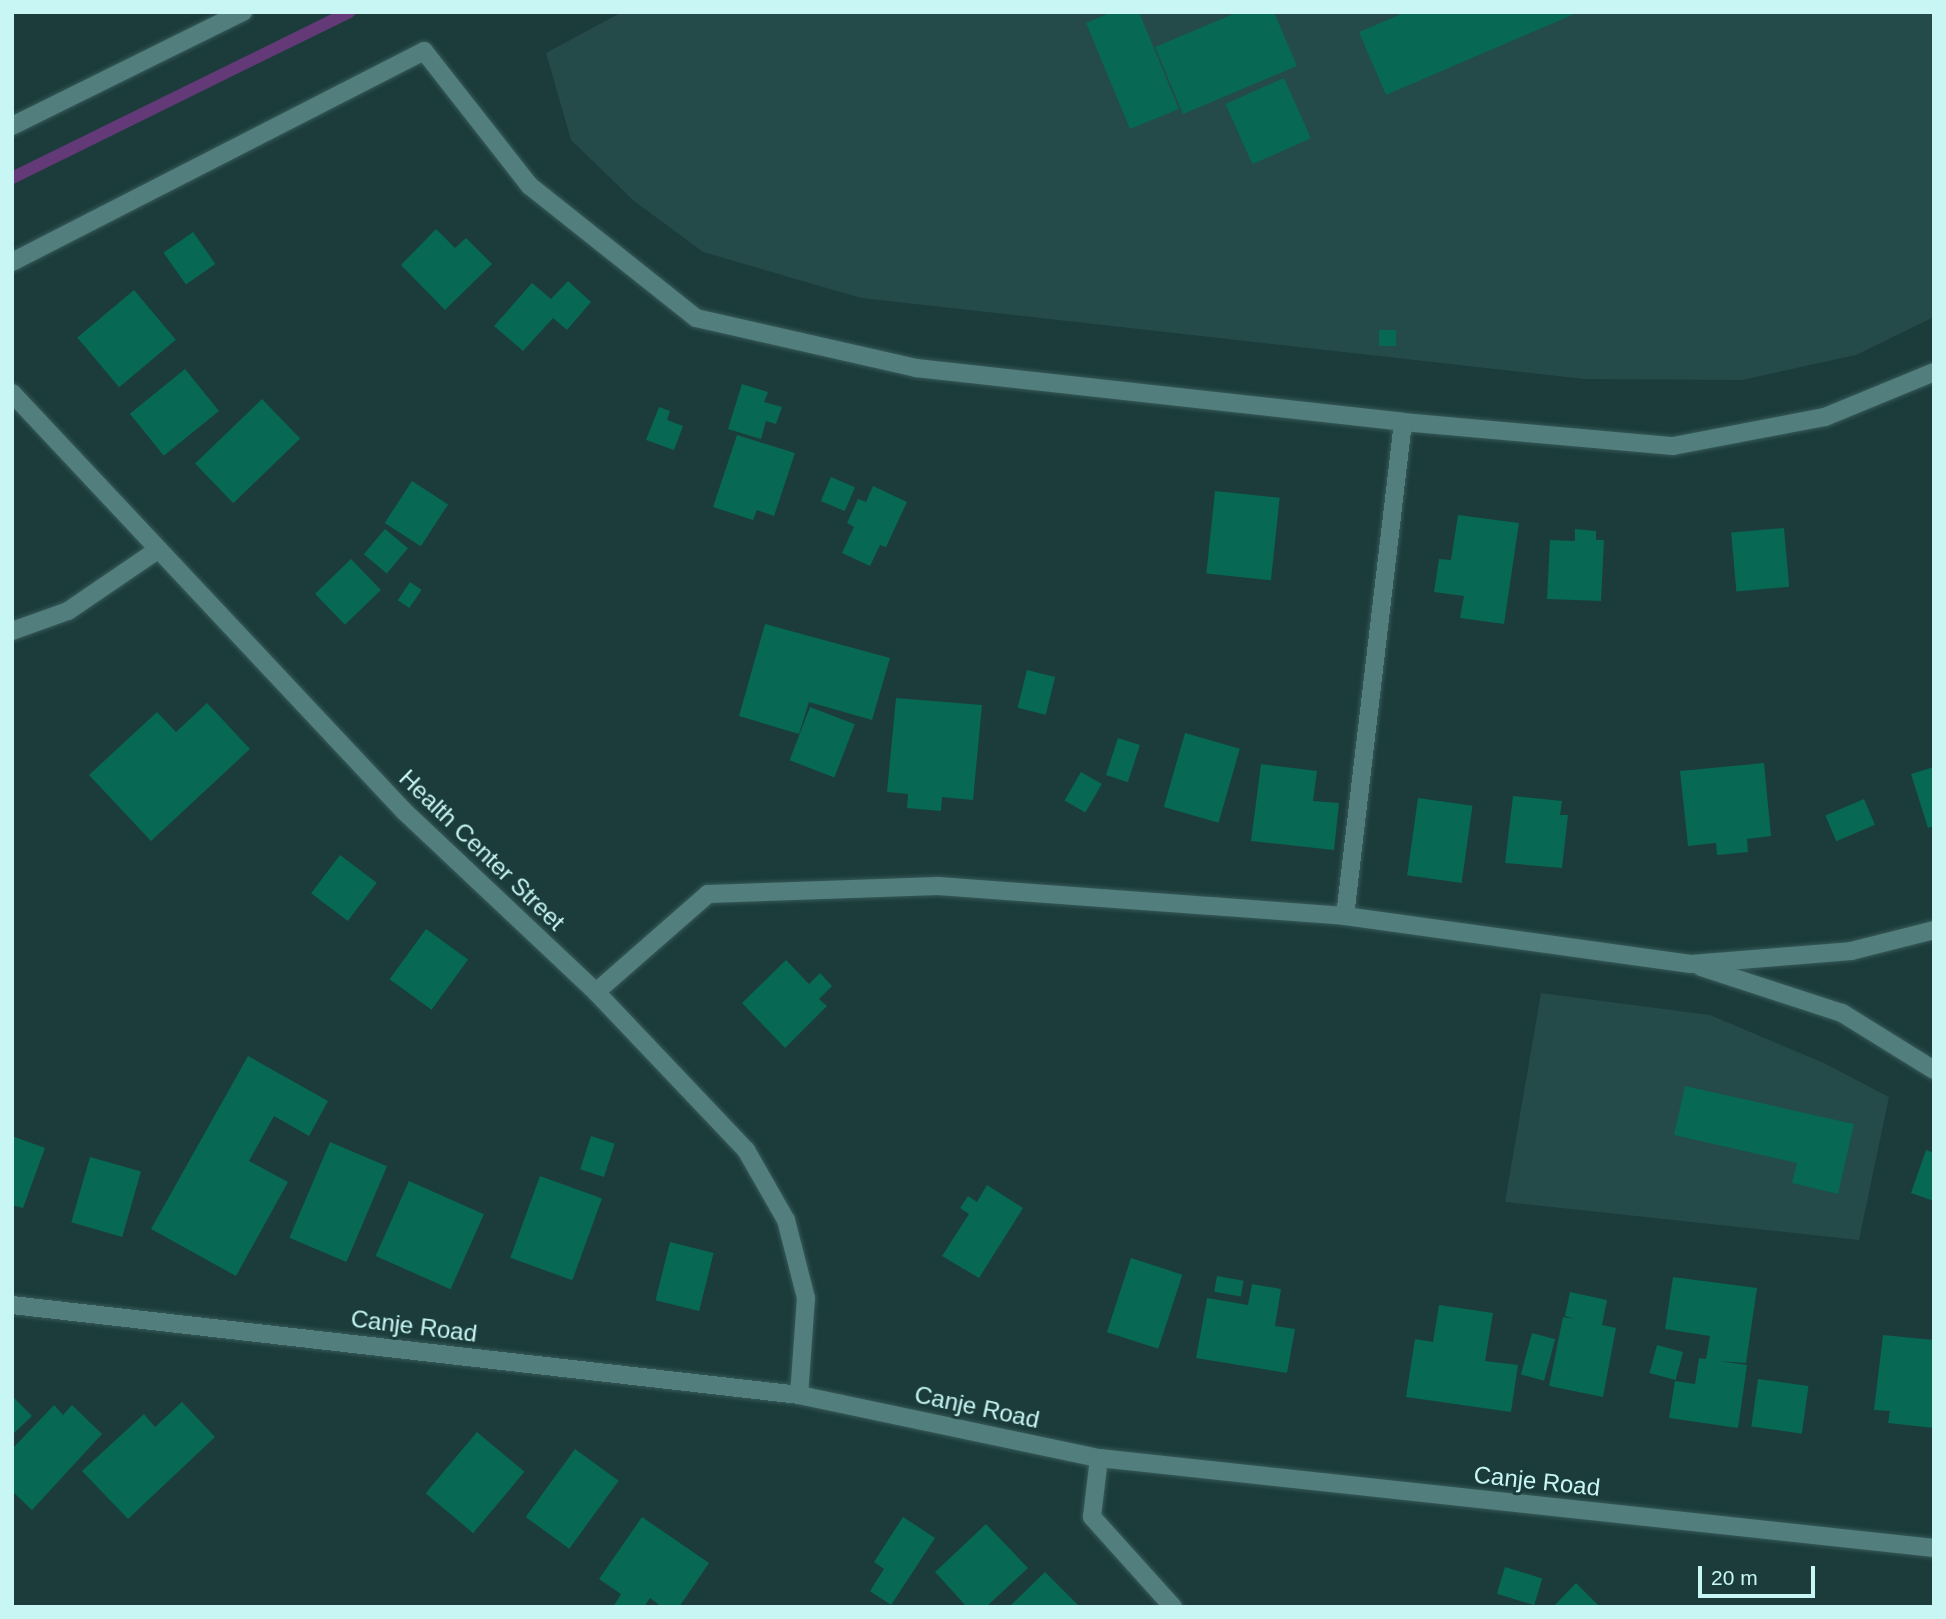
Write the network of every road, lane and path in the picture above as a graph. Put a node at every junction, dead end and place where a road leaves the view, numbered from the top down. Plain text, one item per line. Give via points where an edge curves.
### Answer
1 (243, 12) edge
2 (12, 126) edge
3 (12, 262) edge
4 (1934, 372) edge
5 (12, 394) edge
6 (1403, 422) junction
7 (156, 551) junction
8 (12, 631) edge
9 (1345, 916) junction
10 (1934, 930) edge
11 (1691, 964) junction
12 (596, 992) junction
13 (1934, 1070) edge
14 (12, 1305) edge
15 (799, 1395) junction
16 (1099, 1458) junction
17 (1934, 1548) edge
18 (1173, 1607) edge

1 - 2 street
3 - 6 street via 424,51 530,186 696,318 916,368
4 - 6 street via 1825,417 1673,446
5 - 7 street, Health Center Street
6 - 9 street
7 - 8 street via 68,611
7 - 12 street, Health Center Street via 404,811
9 - 11 street
9 - 12 street via 938,886 708,894
10 - 11 street via 1851,951
11 - 13 street via 1842,1013
12 - 15 street, Health Center Street via 746,1150 786,1220 806,1298
14 - 15 street, Canje Road
15 - 16 street, Canje Road
16 - 17 street, Canje Road
16 - 18 street via 1092,1517

